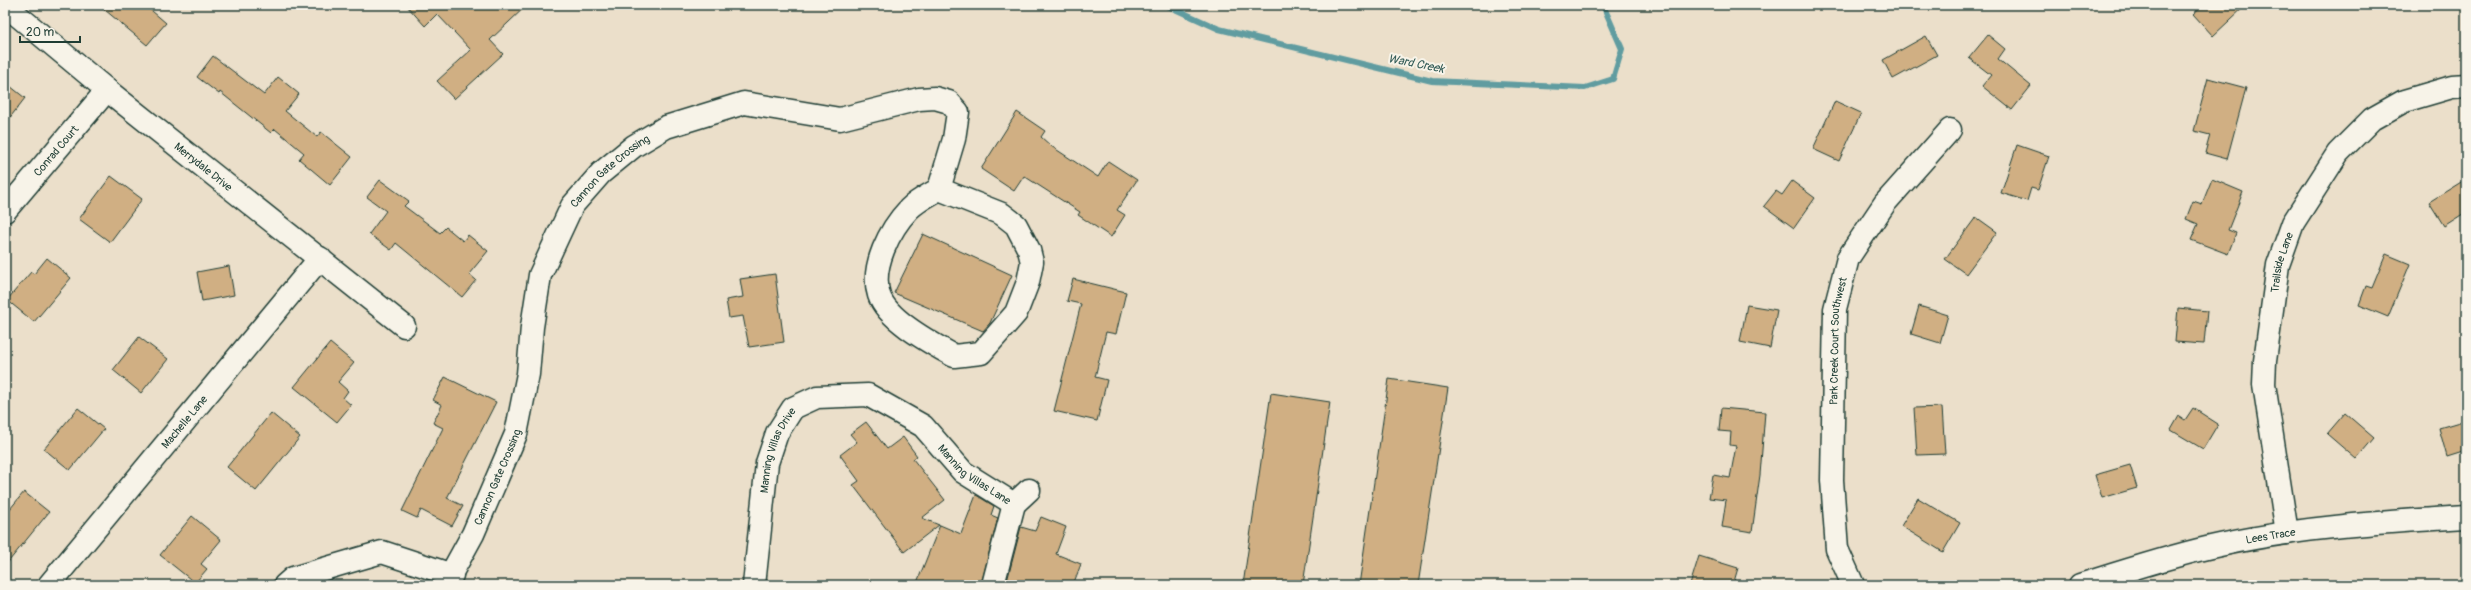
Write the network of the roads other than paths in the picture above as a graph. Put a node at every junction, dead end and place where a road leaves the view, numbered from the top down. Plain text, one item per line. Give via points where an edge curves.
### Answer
1 (5, 5) edge
2 (2466, 86) edge
3 (107, 90) junction
4 (1950, 130) dead end
5 (940, 189) junction
6 (5, 211) edge
7 (320, 258) junction
8 (404, 326) dead end
9 (923, 426) joint
10 (2466, 517) edge
11 (2287, 533) junction
12 (449, 580) edge
13 (49, 585) edge
14 (285, 585) edge
15 (754, 585) edge
16 (993, 585) edge
17 (1853, 585) edge
18 (2080, 585) edge

1 - 3 street, Merrydale Drive
2 - 11 street, Trailside Lane via 2452,87 2404,101 2372,119 2338,153 2293,223 2278,265 2264,384
3 - 6 street, Conrad Court
3 - 7 street, Merrydale Drive
4 - 17 street, Park Creek Court Southwest via 1885,203 1848,258 1835,309 1832,480 1837,549
5 - 5 street via 923,197 909,209 884,248 878,270 879,295 886,307 905,325 954,356 981,353 1016,313 1028,282 1032,262 1030,250 1016,225 1002,214
5 - 12 street, Cannon Gate Crossing via 954,139 958,112 949,102 935,98 919,98 840,119 744,103 666,127 634,146 601,173 572,206 540,275 528,374 516,434 473,534
7 - 8 street, Merrydale Drive
7 - 13 street, Machelle Lane
9 - 15 street, Manning Villas Drive via 868,395 818,397 793,408 777,433 767,463
9 - 16 street, Manning Villas Lane via 963,472 1022,497
10 - 11 street, Lees Trace via 2350,524
11 - 18 street, Lees Trace via 2220,545
12 - 14 street via 382,552 293,578

